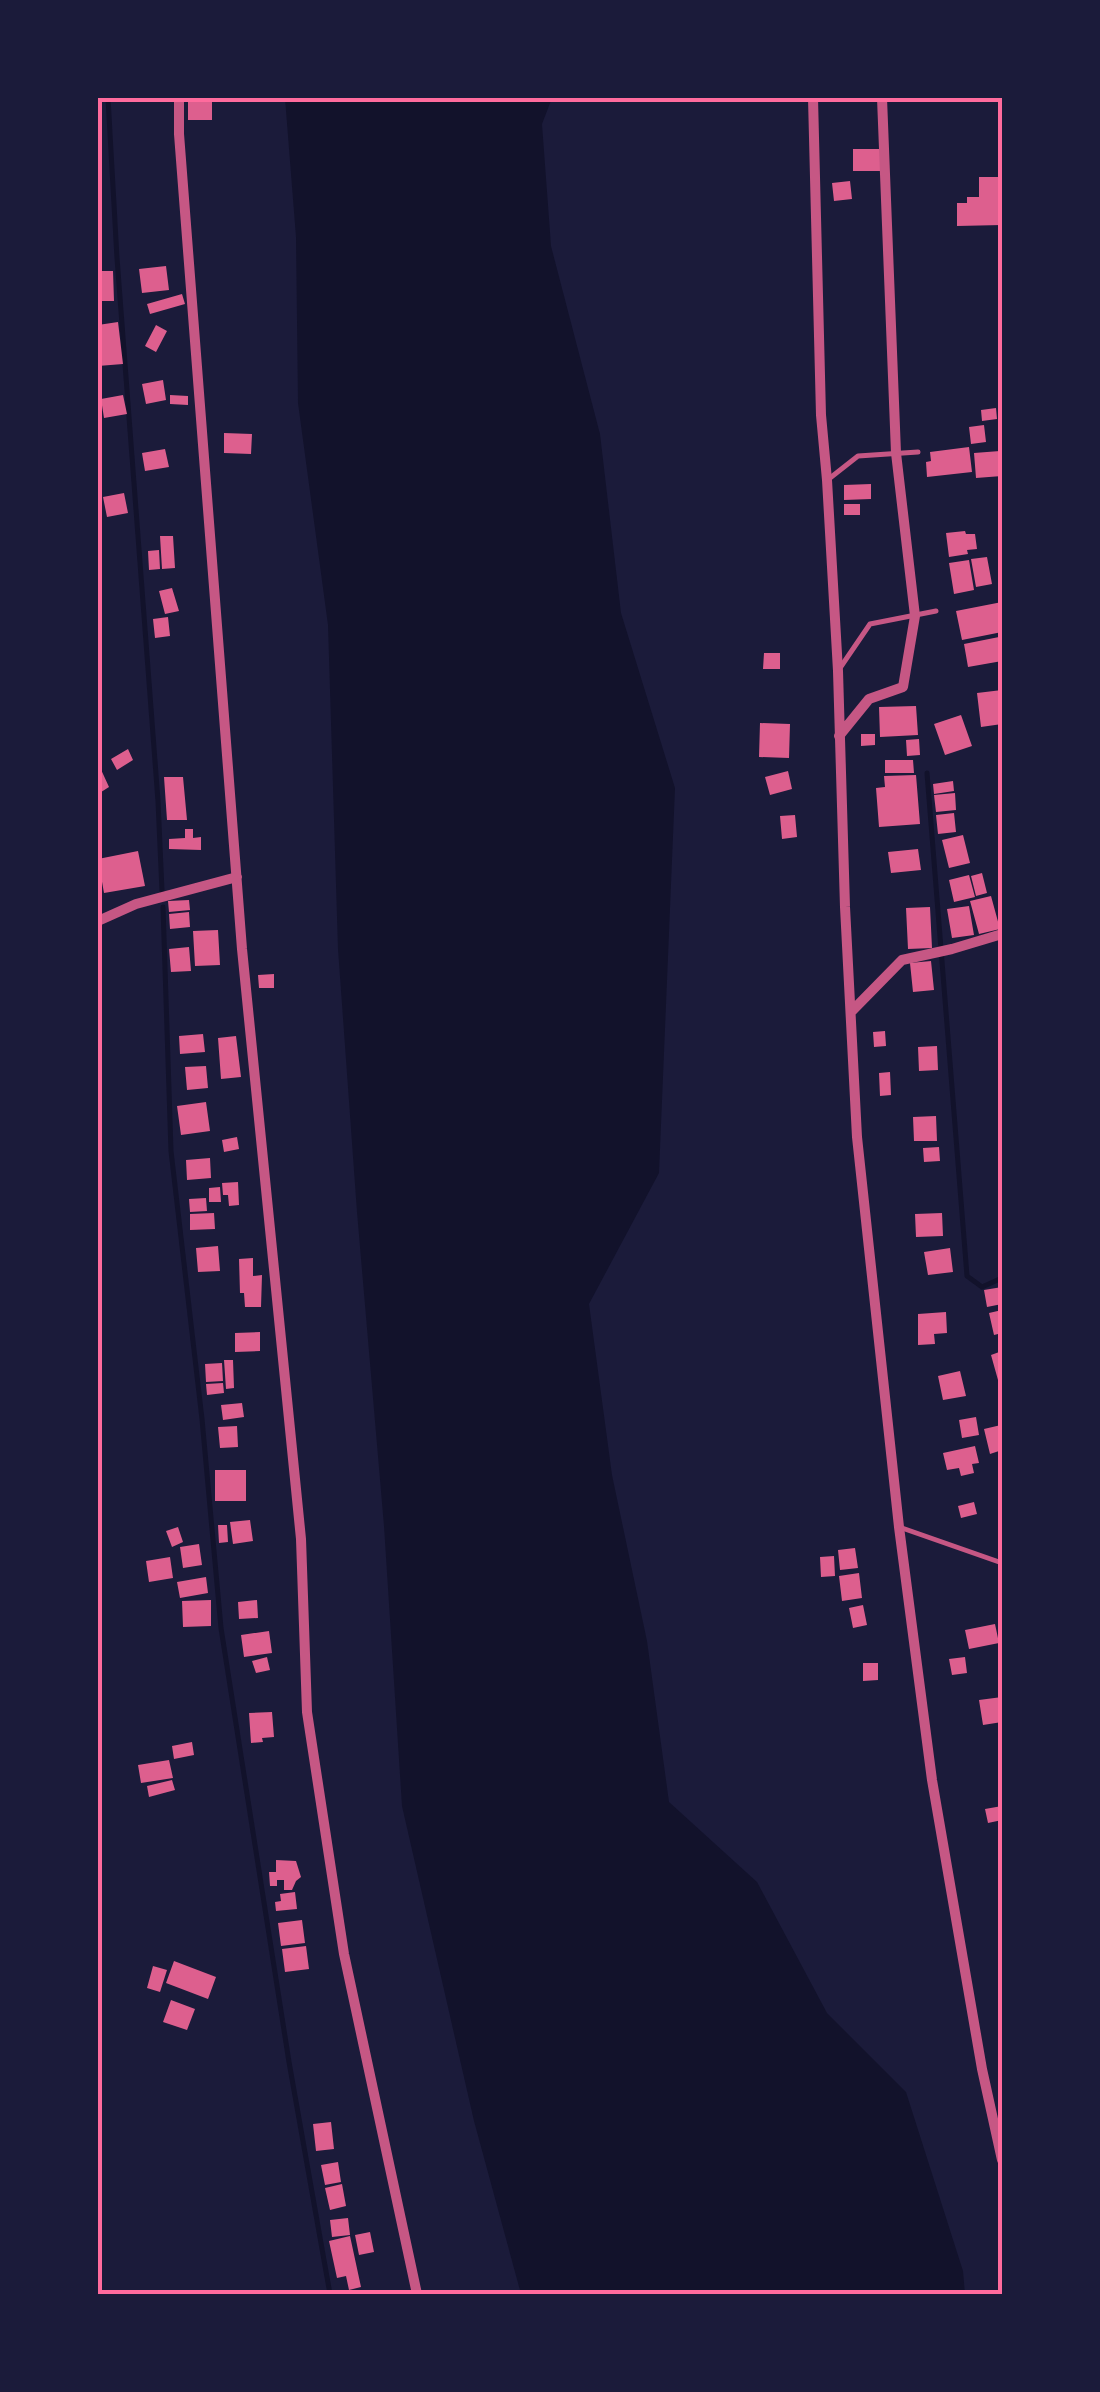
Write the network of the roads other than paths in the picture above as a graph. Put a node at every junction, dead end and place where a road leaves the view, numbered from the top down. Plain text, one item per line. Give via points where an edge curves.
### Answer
1 (179, 98) edge
2 (813, 98) edge
3 (882, 98) edge
4 (918, 452) dead end
5 (896, 453) junction
6 (827, 480) junction
7 (936, 612) dead end
8 (915, 616) junction
9 (838, 671) junction
10 (838, 736) junction
11 (237, 877) junction
12 (98, 921) edge
13 (1002, 934) edge
14 (851, 1012) junction
15 (899, 1527) junction
16 (1002, 1563) edge
17 (1002, 2160) edge
18 (417, 2294) edge

1 - 11 street
2 - 6 street
3 - 5 street
4 - 5 lane
5 - 6 lane via 858,456
5 - 8 street
6 - 9 street
7 - 8 lane
8 - 9 lane via 870,624
8 - 10 street via 903,688 868,699
9 - 10 street
10 - 14 street
11 - 12 street
11 - 18 street via 301,1539 308,1712 344,1954
13 - 14 street via 902,960
14 - 15 street via 856,1136
15 - 16 lane
15 - 17 street via 932,1780

